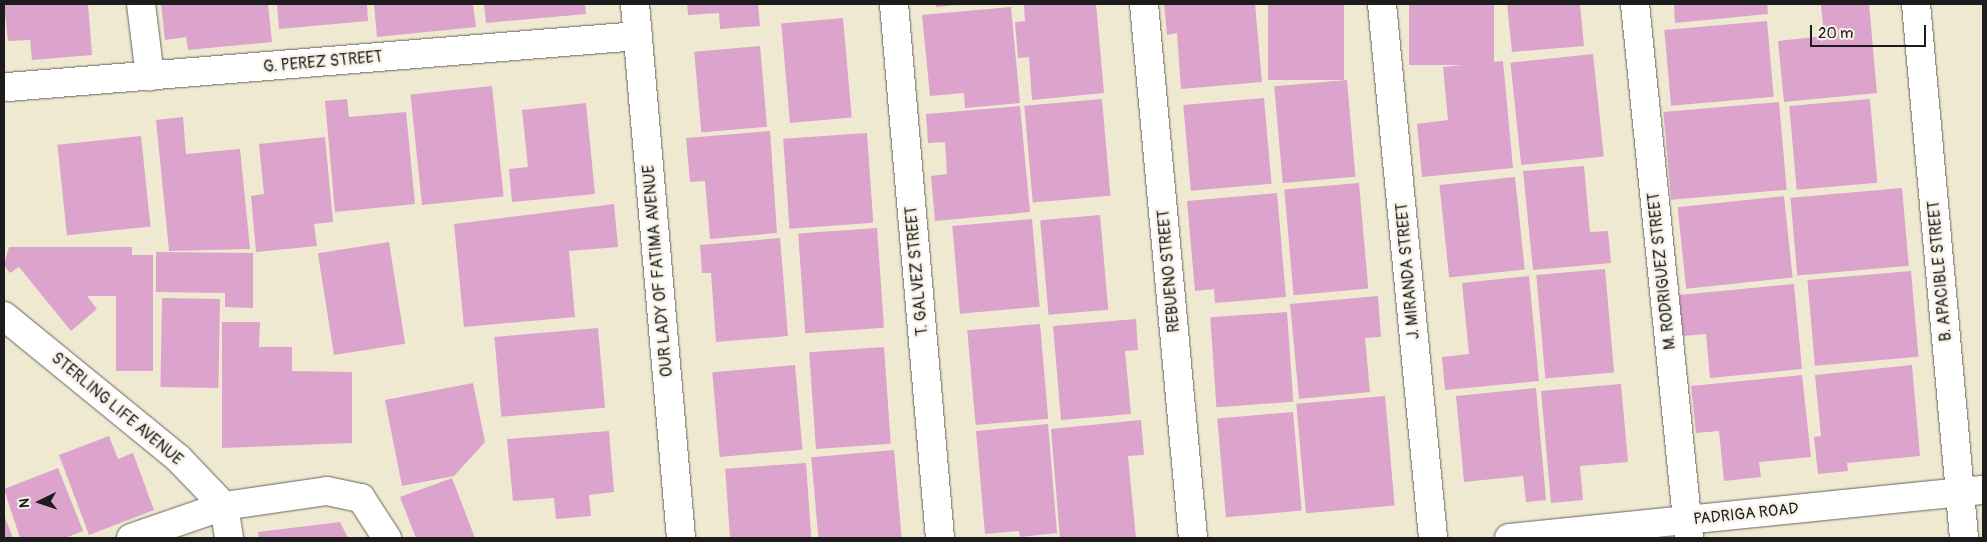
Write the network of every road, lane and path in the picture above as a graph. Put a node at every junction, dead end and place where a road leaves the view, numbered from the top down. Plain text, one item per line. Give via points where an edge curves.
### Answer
1 (141, 4) edge
2 (635, 4) edge
3 (894, 4) edge
4 (1144, 4) edge
5 (1382, 4) edge
6 (1636, 4) edge
7 (1916, 4) edge
8 (638, 36) junction
9 (150, 76) junction
10 (8, 88) dead end
11 (4, 316) edge
12 (1971, 491) edge
13 (224, 506) junction
14 (1688, 529) edge
15 (131, 538) edge
16 (229, 538) edge
17 (387, 538) edge
18 (681, 538) edge
19 (940, 538) edge
20 (1193, 538) edge
21 (1433, 538) edge
22 (1509, 538) edge
23 (1964, 538) edge

1 - 9 street
2 - 8 street, OUR LADY OF FATIMA AVENUE
3 - 19 street, T. GALVEZ STREET
4 - 20 street, REBUENO STREET
5 - 21 street, J. MIRANDA STREET
6 - 14 street, M. RODRIGUEZ STREET
7 - 12 street, B. APACIBLE STREET
8 - 9 street, G. PEREZ STREET
8 - 18 street, OUR LADY OF FATIMA AVENUE
9 - 10 street, G. PEREZ STREET
11 - 13 street, STERLING LIFE AVENUE via 162,442
12 - 14 street, PADRIGA ROAD
12 - 23 street, B. APACIBLE STREET
13 - 15 street
13 - 16 street
13 - 17 street via 327,490 361,498
14 - 22 street, PADRIGA ROAD

